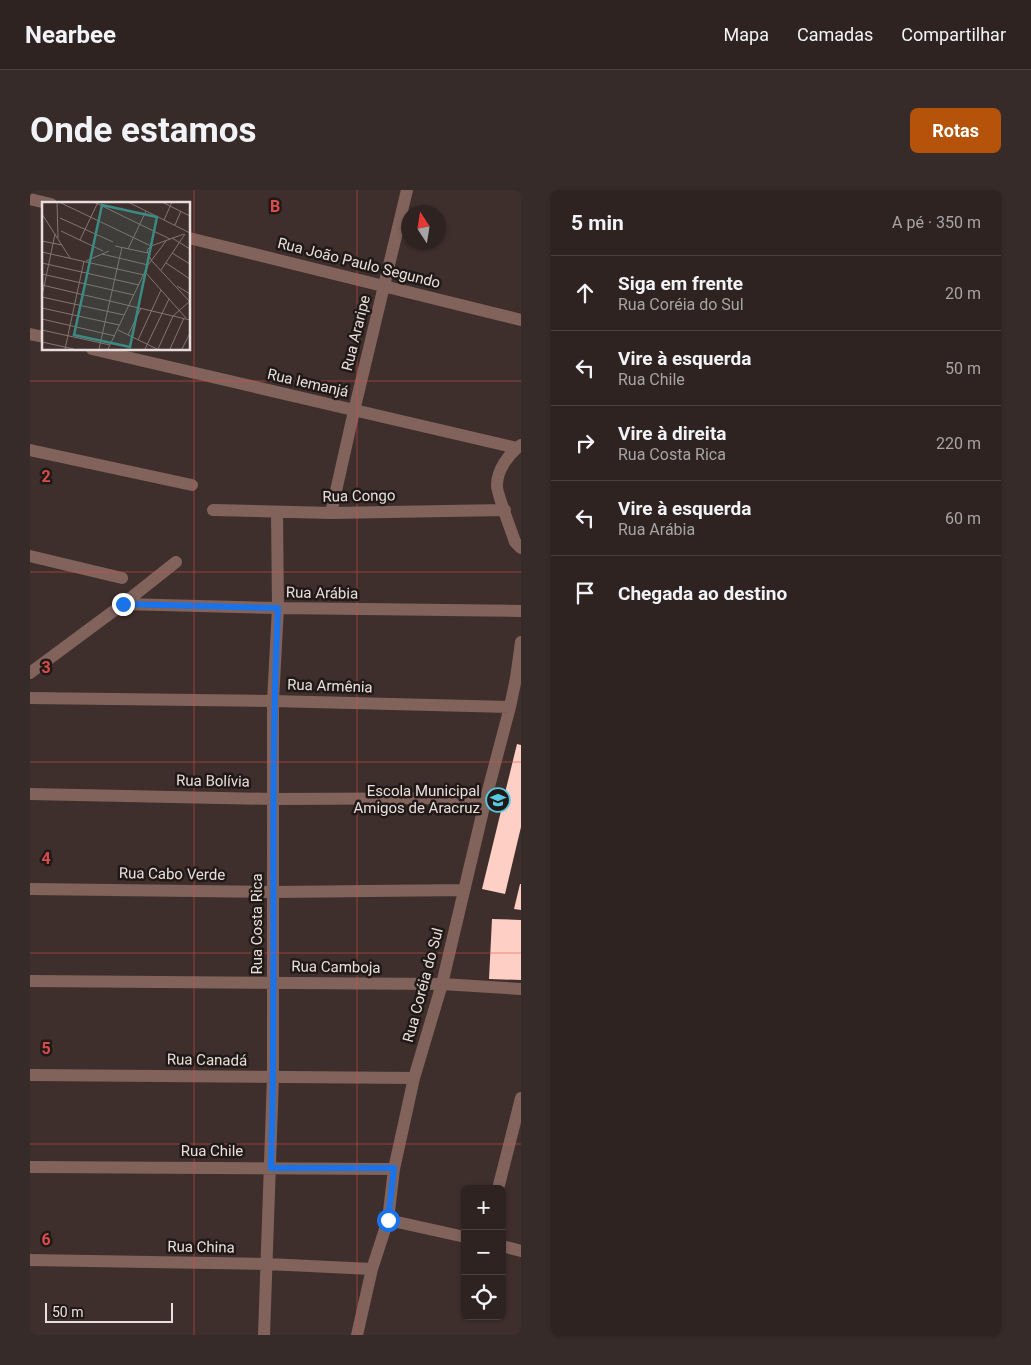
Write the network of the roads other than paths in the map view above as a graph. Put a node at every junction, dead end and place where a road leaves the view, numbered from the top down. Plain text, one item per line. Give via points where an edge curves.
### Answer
1 (407, 190) edge
2 (30, 199) edge
3 (43, 202) edge
4 (190, 238) edge
5 (384, 285) junction
6 (521, 320) edge
7 (96, 350) edge
8 (354, 411) junction
9 (519, 447) edge
10 (30, 450) edge
11 (192, 485) dead end
12 (213, 510) dead end
13 (505, 510) junction
14 (276, 512) junction
15 (332, 513) junction
16 (521, 548) edge
17 (30, 556) edge
18 (176, 562) dead end
19 (122, 578) dead end
20 (123, 604) junction
21 (278, 608) junction
22 (521, 611) edge
23 (521, 642) edge
24 (30, 673) edge
25 (519, 680) edge
26 (30, 698) edge
27 (274, 701) junction
28 (510, 707) junction
29 (30, 794) edge
30 (486, 798) junction
31 (273, 799) junction
32 (30, 888) edge
33 (464, 890) junction
34 (274, 892) junction
35 (30, 981) edge
36 (273, 982) junction
37 (442, 984) junction
38 (521, 989) edge
39 (30, 1075) edge
40 (274, 1077) junction
41 (414, 1078) junction
42 (521, 1098) edge
43 (30, 1167) edge
44 (271, 1168) junction
45 (394, 1168) junction
46 (499, 1185) edge
47 (388, 1220) junction
48 (461, 1236) edge
49 (506, 1247) edge
50 (521, 1251) edge
51 (30, 1260) edge
52 (267, 1264) junction
53 (372, 1269) junction
54 (264, 1335) edge
55 (357, 1335) edge

1 - 5 street, Rua Araripe
2 - 3 street
4 - 5 street, Rua João Paulo Segundo
5 - 6 street, Rua João Paulo Segundo
5 - 8 street, Rua Araripe
7 - 8 street, Rua Iemanjá
8 - 9 street, Rua Iemanjá
8 - 15 street, Rua Araripe
9 - 13 street via 502,466 496,486
10 - 11 street
12 - 14 street, Rua Congo
13 - 15 street, Rua Congo
13 - 16 street via 515,542
14 - 15 street, Rua Congo
14 - 21 street, Rua Costa Rica
17 - 19 street
18 - 20 street
20 - 21 street, Rua Arábia
20 - 24 street
21 - 22 street, Rua Arábia
21 - 27 street, Rua Costa Rica
23 - 25 street, Rua Coréia do Sul
25 - 28 street, Rua Coréia do Sul
26 - 27 street, Rua Armênia
27 - 28 street, Rua Armênia
27 - 31 street, Rua Costa Rica
28 - 30 street, Rua Coréia do Sul
29 - 31 street, Rua Bolívia
30 - 31 street, Rua Bolívia
30 - 33 street, Rua Coréia do Sul
31 - 34 street, Rua Costa Rica
32 - 34 street, Rua Cabo Verde
33 - 34 street, Rua Cabo Verde
33 - 37 street, Rua Coréia do Sul
34 - 36 street, Rua Costa Rica
35 - 36 street, Rua Camboja
36 - 37 street, Rua Camboja
36 - 40 street, Rua Costa Rica
37 - 38 street, Rua Camboja
37 - 41 street, Rua Coréia do Sul
39 - 40 street, Rua Canadá
40 - 41 street, Rua Canadá
40 - 44 street, Rua Costa Rica
41 - 45 street, Rua Coréia do Sul
42 - 46 street
43 - 44 street, Rua Chile
44 - 45 street, Rua Chile
44 - 52 street, Rua Costa Rica
45 - 47 street, Rua Coréia do Sul
47 - 48 street
47 - 53 street, Rua Coréia do Sul
49 - 50 street
51 - 52 street, Rua China
52 - 53 street, Rua China
52 - 54 street, Rua Costa Rica
53 - 55 street, Rua Coréia do Sul

